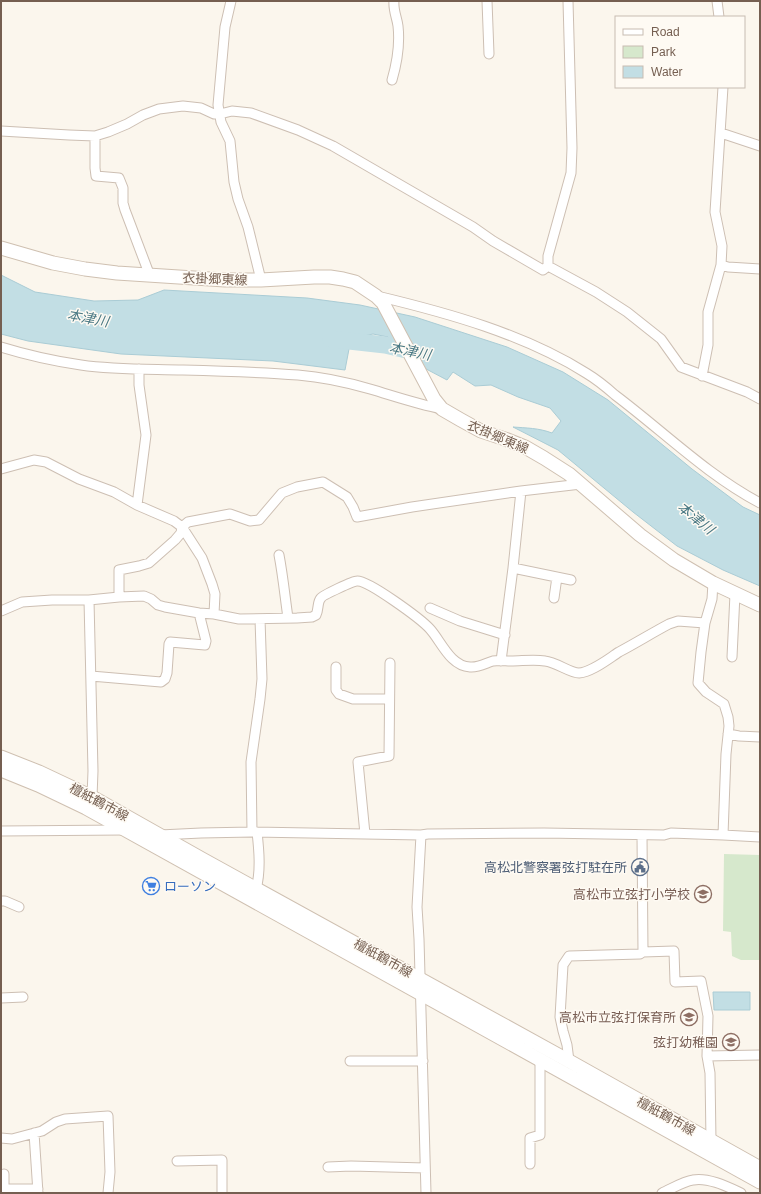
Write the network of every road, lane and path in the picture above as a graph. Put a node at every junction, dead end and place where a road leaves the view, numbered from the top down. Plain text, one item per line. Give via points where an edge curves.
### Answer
1 (230, 1) edge
2 (394, 1) edge
3 (487, 1) edge
4 (568, 1) edge
5 (717, 1) edge
6 (719, 16) edge
7 (489, 54) dead end
8 (392, 80) dead end
9 (723, 88) edge
10 (220, 114) junction
11 (1, 130) edge
12 (721, 133) junction
13 (95, 136) junction
14 (760, 146) edge
15 (1, 248) edge
16 (548, 266) junction
17 (721, 266) junction
18 (760, 269) edge
19 (150, 276) junction
20 (261, 280) junction
21 (379, 299) junction
22 (1, 347) edge
23 (138, 369) junction
24 (702, 376) junction
25 (760, 400) edge
26 (438, 404) junction
27 (1, 469) edge
28 (581, 484) junction
29 (520, 491) junction
30 (760, 503) edge
31 (136, 505) junction
32 (182, 527) junction
33 (278, 555) dead end
34 (513, 568) junction
35 (557, 577) junction
36 (571, 580) dead end
37 (713, 583) junction
38 (735, 594) junction
39 (119, 596) junction
40 (554, 598) dead end
41 (90, 600) junction
42 (760, 605) edge
43 (430, 608) dead end
44 (1, 611) edge
45 (199, 613) junction
46 (214, 614) junction
47 (288, 618) junction
48 (260, 619) junction
49 (705, 623) junction
50 (505, 635) junction
51 (732, 657) dead end
52 (502, 661) junction
53 (390, 663) dead end
54 (336, 667) dead end
55 (91, 676) junction
56 (389, 699) junction
57 (728, 734) junction
58 (760, 737) edge
59 (1, 756) edge
60 (1, 770) edge
61 (92, 797) junction
62 (127, 830) junction
63 (1, 831) edge
64 (254, 832) junction
65 (365, 834) junction
66 (724, 834) junction
67 (421, 835) junction
68 (642, 835) junction
69 (162, 836) junction
70 (760, 837) edge
71 (256, 888) junction
72 (1, 901) edge
73 (19, 907) dead end
74 (643, 952) junction
75 (420, 979) junction
76 (421, 994) junction
77 (22, 997) dead end
78 (1, 998) edge
79 (760, 1055) edge
80 (707, 1056) junction
81 (540, 1060) junction
82 (350, 1061) dead end
83 (423, 1061) junction
84 (569, 1061) junction
85 (34, 1133) junction
86 (1, 1138) edge
87 (711, 1141) junction
88 (177, 1161) dead end
89 (530, 1164) dead end
90 (328, 1167) dead end
91 (426, 1168) junction
92 (760, 1168) edge
93 (4, 1174) dead end
94 (760, 1182) edge
95 (5, 1191) edge
96 (38, 1191) edge
97 (108, 1193) edge
98 (222, 1193) edge
99 (426, 1193) edge
100 (662, 1193) edge
101 (741, 1193) edge

1 - 10 street via 218,94
2 - 8 street via 398,41 396,69
3 - 7 street
4 - 16 street via 571,173 548,256
5 - 6 street
9 - 12 street
10 - 13 street via 183,106 159,109
10 - 16 street via 232,110 251,113 333,146 543,270
10 - 20 street via 230,141 234,182
11 - 13 street
12 - 14 street
12 - 17 street via 715,212 722,246
13 - 19 street via 96,176 119,178 123,188 125,210
15 - 19 main road, 衣掛郷東線 via 85,269
16 - 24 street via 627,312 661,339 681,367
17 - 18 street
17 - 24 street via 708,312 708,344
19 - 20 main road, 衣掛郷東線
20 - 21 main road, 衣掛郷東線 via 330,277 355,282
21 - 26 main road, 衣掛郷東線
21 - 30 street via 452,316 508,334 549,352 587,373 720,478
22 - 23 street via 39,358 81,365
23 - 26 street via 300,375 340,381 420,404
23 - 31 street via 146,435
24 - 25 street via 747,392
26 - 28 main road, 衣掛郷東線 via 481,431 525,447
27 - 31 street via 34,460 46,462 79,479 114,492
28 - 29 street
28 - 37 main road, 衣掛郷東線 via 640,535 674,560
29 - 32 street via 357,517 347,496 323,482 282,493 259,520 250,521 230,514 188,522
29 - 34 street
31 - 32 street
32 - 39 street via 182,533 149,563 119,570
32 - 46 street via 202,558 212,584
33 - 47 street via 284,579
34 - 35 street
34 - 50 street
35 - 36 street
35 - 40 street
37 - 38 main road, 衣掛郷東線
37 - 49 street via 712,599
38 - 42 main road, 衣掛郷東線
38 - 51 street
39 - 41 street
39 - 45 street via 144,596 165,608
41 - 44 street via 22,602
41 - 55 street
43 - 50 street via 460,621
45 - 46 street
45 - 55 street via 205,645 170,642 167,673 162,682
46 - 48 street via 239,619
47 - 48 street
47 - 52 street via 316,615 319,601 323,596 356,581 386,595 421,621 460,664 470,667
48 - 64 street via 262,679 251,762
49 - 52 street via 678,621 669,624 599,665 578,673 544,661
49 - 57 street via 698,683 724,704 728,716
50 - 52 street
53 - 56 street
54 - 56 street via 336,690 339,694 353,699
55 - 61 street
56 - 65 street via 389,756 358,762
57 - 58 street
57 - 66 street
59 - 61 main road, 檀紙鶴市線
60 - 62 main road, 檀紙鶴市線 via 38,785
61 - 69 main road, 檀紙鶴市線
62 - 63 street
62 - 69 street
62 - 76 main road, 檀紙鶴市線
64 - 65 street
64 - 69 street
64 - 71 street via 259,864
65 - 67 street
66 - 68 street
66 - 70 street
67 - 68 street
67 - 75 street via 418,907
68 - 74 street
69 - 71 main road, 檀紙鶴市線
71 - 75 main road, 檀紙鶴市線
72 - 73 street
74 - 80 street via 674,951 676,982 701,981 708,1016
74 - 84 street via 569,956 563,965 560,1017
75 - 76 street
75 - 84 main road, 檀紙鶴市線
76 - 81 main road, 檀紙鶴市線
76 - 83 street
77 - 78 street
79 - 80 street
80 - 87 street via 710,1073
81 - 89 street via 540,1134 530,1138
81 - 94 main road, 檀紙鶴市線
82 - 83 street
83 - 91 street
84 - 87 main road, 檀紙鶴市線
85 - 86 street via 12,1139
85 - 96 street
85 - 97 street via 60,1120 108,1116
87 - 92 main road, 檀紙鶴市線
88 - 98 street via 222,1160
90 - 91 street
91 - 99 street
93 - 95 street
95 - 96 street
100 - 101 street via 693,1180 710,1181

